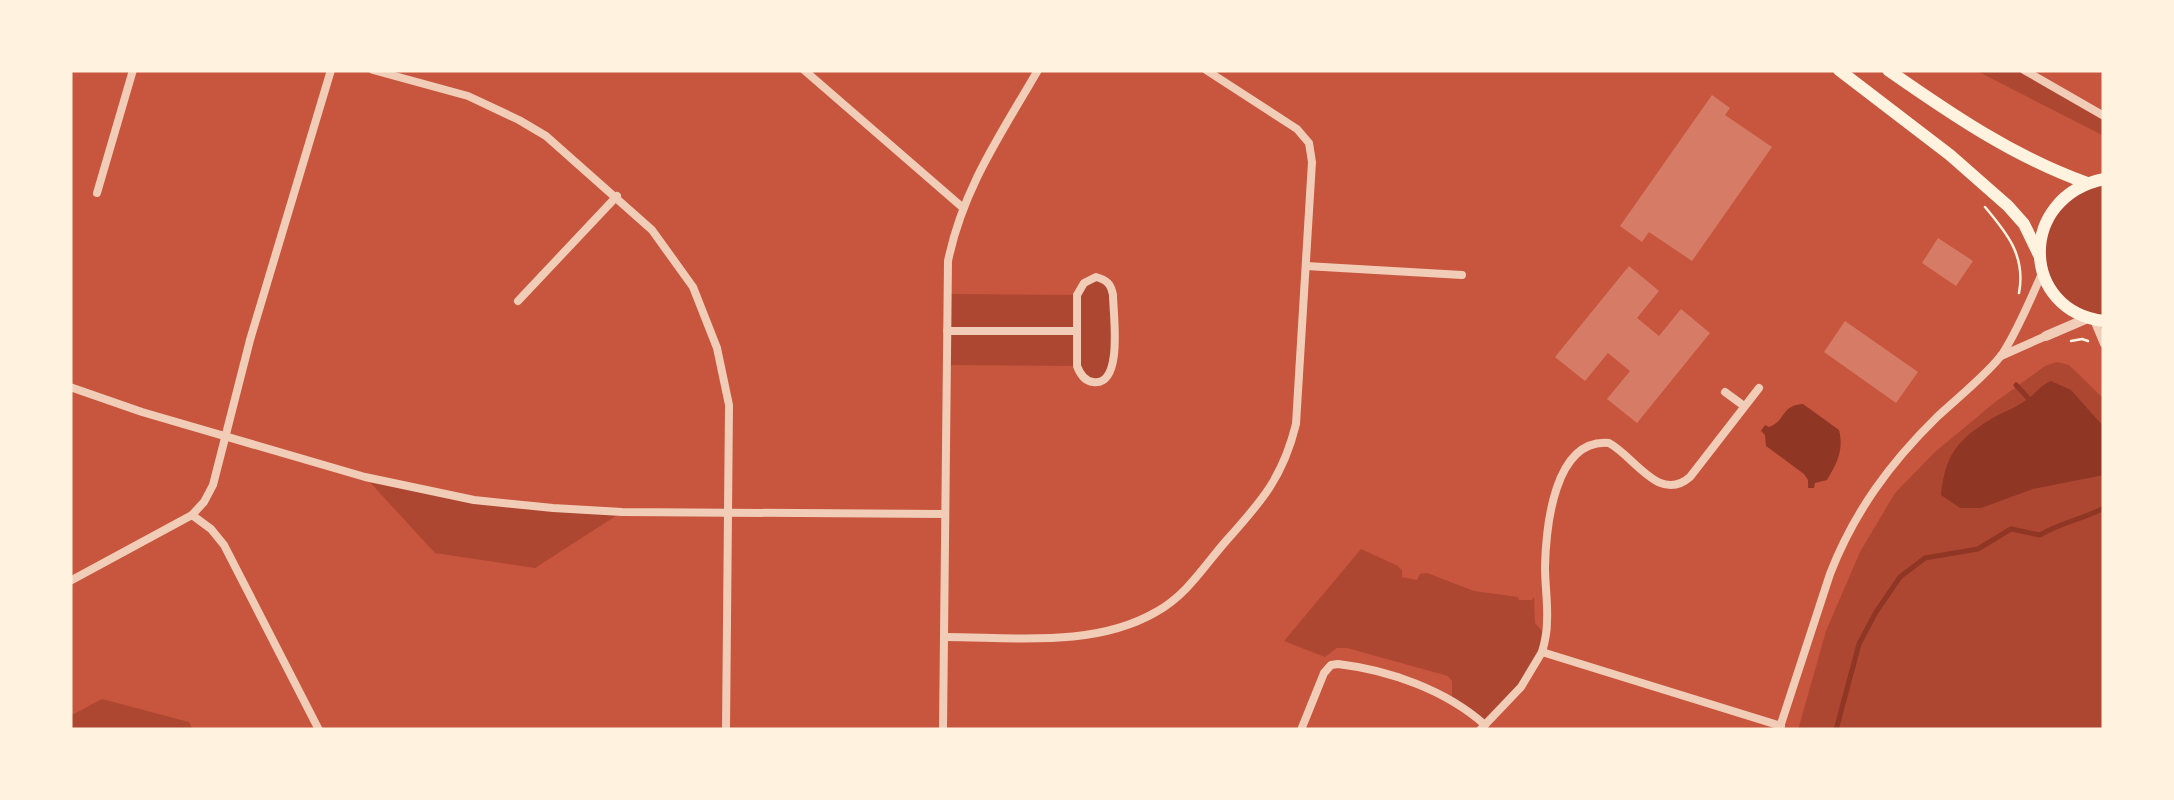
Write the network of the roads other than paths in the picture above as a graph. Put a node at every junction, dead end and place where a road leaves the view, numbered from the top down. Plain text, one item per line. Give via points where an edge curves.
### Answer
1 (133, 70) edge
2 (332, 70) edge
3 (373, 70) edge
4 (804, 70) edge
5 (1038, 70) edge
6 (1206, 70) edge
7 (1839, 70) edge
8 (1888, 70) edge
9 (2024, 70) edge
10 (2104, 116) edge
11 (2104, 180) edge
12 (2087, 183) junction
13 (97, 193) dead end
14 (617, 196) junction
15 (962, 207) junction
16 (2041, 264) junction
17 (1306, 266) junction
18 (1462, 275) dead end
19 (518, 301) dead end
20 (2095, 319) edge
21 (947, 331) junction
22 (1076, 331) junction
23 (2046, 336) joint
24 (2104, 344) edge
25 (2001, 356) junction
26 (70, 387) edge
27 (1759, 388) dead end
28 (1724, 392) dead end
29 (1744, 406) junction
30 (226, 436) junction
31 (727, 512) junction
32 (944, 514) junction
33 (192, 515) junction
34 (70, 581) edge
35 (944, 638) junction
36 (1542, 652) junction
37 (1482, 727) edge
38 (1780, 728) edge
39 (319, 730) edge
40 (726, 730) edge
41 (943, 730) edge
42 (1301, 730) edge

1 - 13 street
2 - 30 street
3 - 14 street via 468,96 520,120
4 - 15 street
5 - 15 street
6 - 17 street via 1310,143
7 - 16 main road via 2008,206 2024,224
8 - 12 main road via 2002,144
9 - 10 street
11 - 12 main road
12 - 16 main road via 2049,215
14 - 19 street
14 - 31 street via 674,258 709,322 729,405
15 - 21 street via 948,261
16 - 20 main road via 2068,308
16 - 25 street
17 - 18 street
17 - 35 street via 1289,454 1246,521 1195,581 1158,612 1118,629 1062,638
20 - 23 street
20 - 24 street
21 - 22 street
21 - 32 street
22 - 22 street via 1080,289 1104,279 1113,295 1114,364 1101,382 1081,376
23 - 25 street
25 - 38 street via 1910,443 1865,502 1830,574
26 - 30 street
27 - 29 street
28 - 29 street
29 - 36 street via 1682,484 1659,484 1609,443 1592,443 1574,455 1559,482 1548,534
30 - 31 street via 474,500
30 - 33 street via 212,485
31 - 32 street
31 - 40 street
32 - 35 street
33 - 34 street
33 - 39 street via 224,545
35 - 41 street
36 - 37 street via 1521,687
36 - 38 street
37 - 42 street via 1464,706 1434,690 1338,664 1324,673

